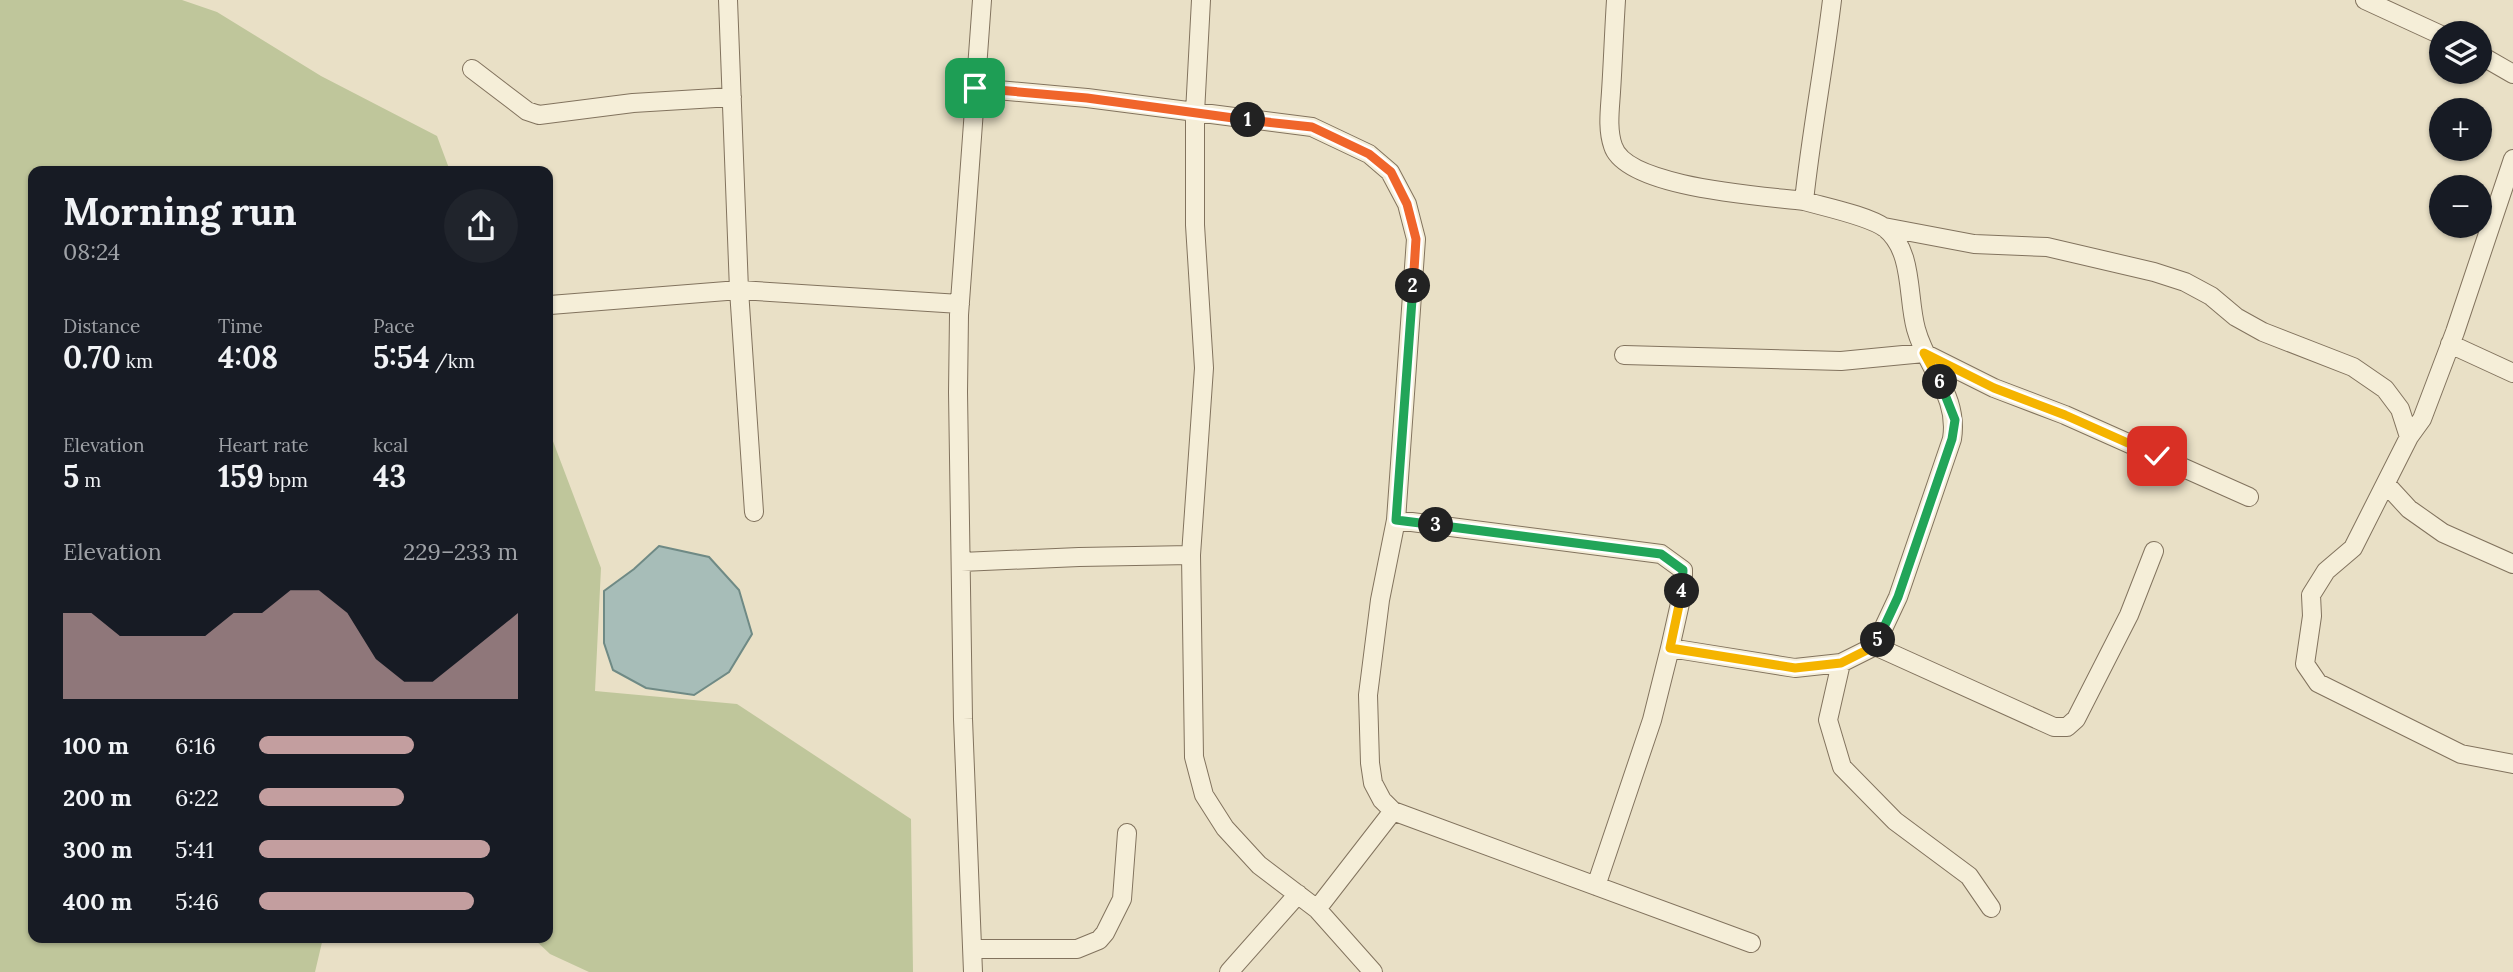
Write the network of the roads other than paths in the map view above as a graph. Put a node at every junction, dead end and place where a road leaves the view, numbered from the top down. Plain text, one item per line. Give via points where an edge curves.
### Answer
1 (728, 0) edge
2 (982, 0) edge
3 (1201, 0) edge
4 (1616, 0) edge
5 (1832, 0) edge
6 (2366, 0) edge
7 (2429, 29) edge
8 (2492, 62) edge
9 (472, 69) dead end
10 (2513, 74) edge
11 (975, 88) junction
12 (732, 97) junction
13 (1195, 113) junction
14 (2513, 159) edge
15 (1804, 201) junction
16 (1884, 227) junction
17 (739, 290) junction
18 (960, 304) junction
19 (553, 305) edge
20 (2450, 344) junction
21 (1924, 353) junction
22 (1624, 355) dead end
23 (2513, 373) edge
24 (2409, 437) junction
25 (2386, 484) junction
26 (2249, 497) dead end
27 (754, 512) dead end
28 (1396, 520) junction
29 (2154, 551) dead end
30 (1192, 555) junction
31 (961, 562) junction
32 (2513, 564) edge
33 (1875, 646) junction
34 (1670, 648) junction
35 (1841, 663) junction
36 (2513, 764) edge
37 (1393, 811) junction
38 (1126, 833) dead end
39 (1596, 886) junction
40 (1298, 894) junction
41 (1991, 908) dead end
42 (1317, 909) junction
43 (1751, 943) dead end
44 (972, 949) junction
45 (974, 972) edge
46 (1229, 972) edge
47 (1373, 972) edge

1 - 12 street
2 - 11 street
3 - 13 street
4 - 15 street via 1610,123 1613,148 1624,160 1644,173 1701,189
5 - 15 street
6 - 7 street
8 - 10 street
9 - 12 street via 539,115
11 - 13 street
11 - 18 street
12 - 17 street
13 - 28 street via 1312,127 1369,154 1391,172 1407,204 1416,239
13 - 30 street via 1195,225 1204,368
14 - 20 street
15 - 16 street
16 - 21 street via 1899,243
16 - 24 street via 1974,244 2047,247 2185,282 2263,332 2353,367 2385,389 2400,409
17 - 18 street
17 - 19 street
17 - 27 street
18 - 31 street
20 - 23 street
20 - 24 street via 2422,419
21 - 22 street via 1841,361
21 - 26 street via 1994,388
21 - 33 street via 1955,420 1952,439 1898,597
24 - 25 street
25 - 32 street via 2409,509 2444,533
25 - 36 street via 2353,548 2326,571 2311,595 2305,664 2318,683 2461,754
28 - 34 street via 1661,554 1683,570
28 - 37 street via 1368,695 1373,783
29 - 33 street via 2099,677 2067,727 2046,724
30 - 31 street
30 - 40 street via 1194,757 1204,795 1224,828 1259,865
31 - 44 street
33 - 35 street
34 - 35 street via 1795,668
34 - 39 street via 1653,720
35 - 41 street via 1828,720 1842,767 1895,821 1969,876
37 - 39 street
37 - 42 street
38 - 44 street via 1122,899 1099,940 1076,949
39 - 43 street
40 - 42 street
40 - 46 street
42 - 47 street
44 - 45 street

